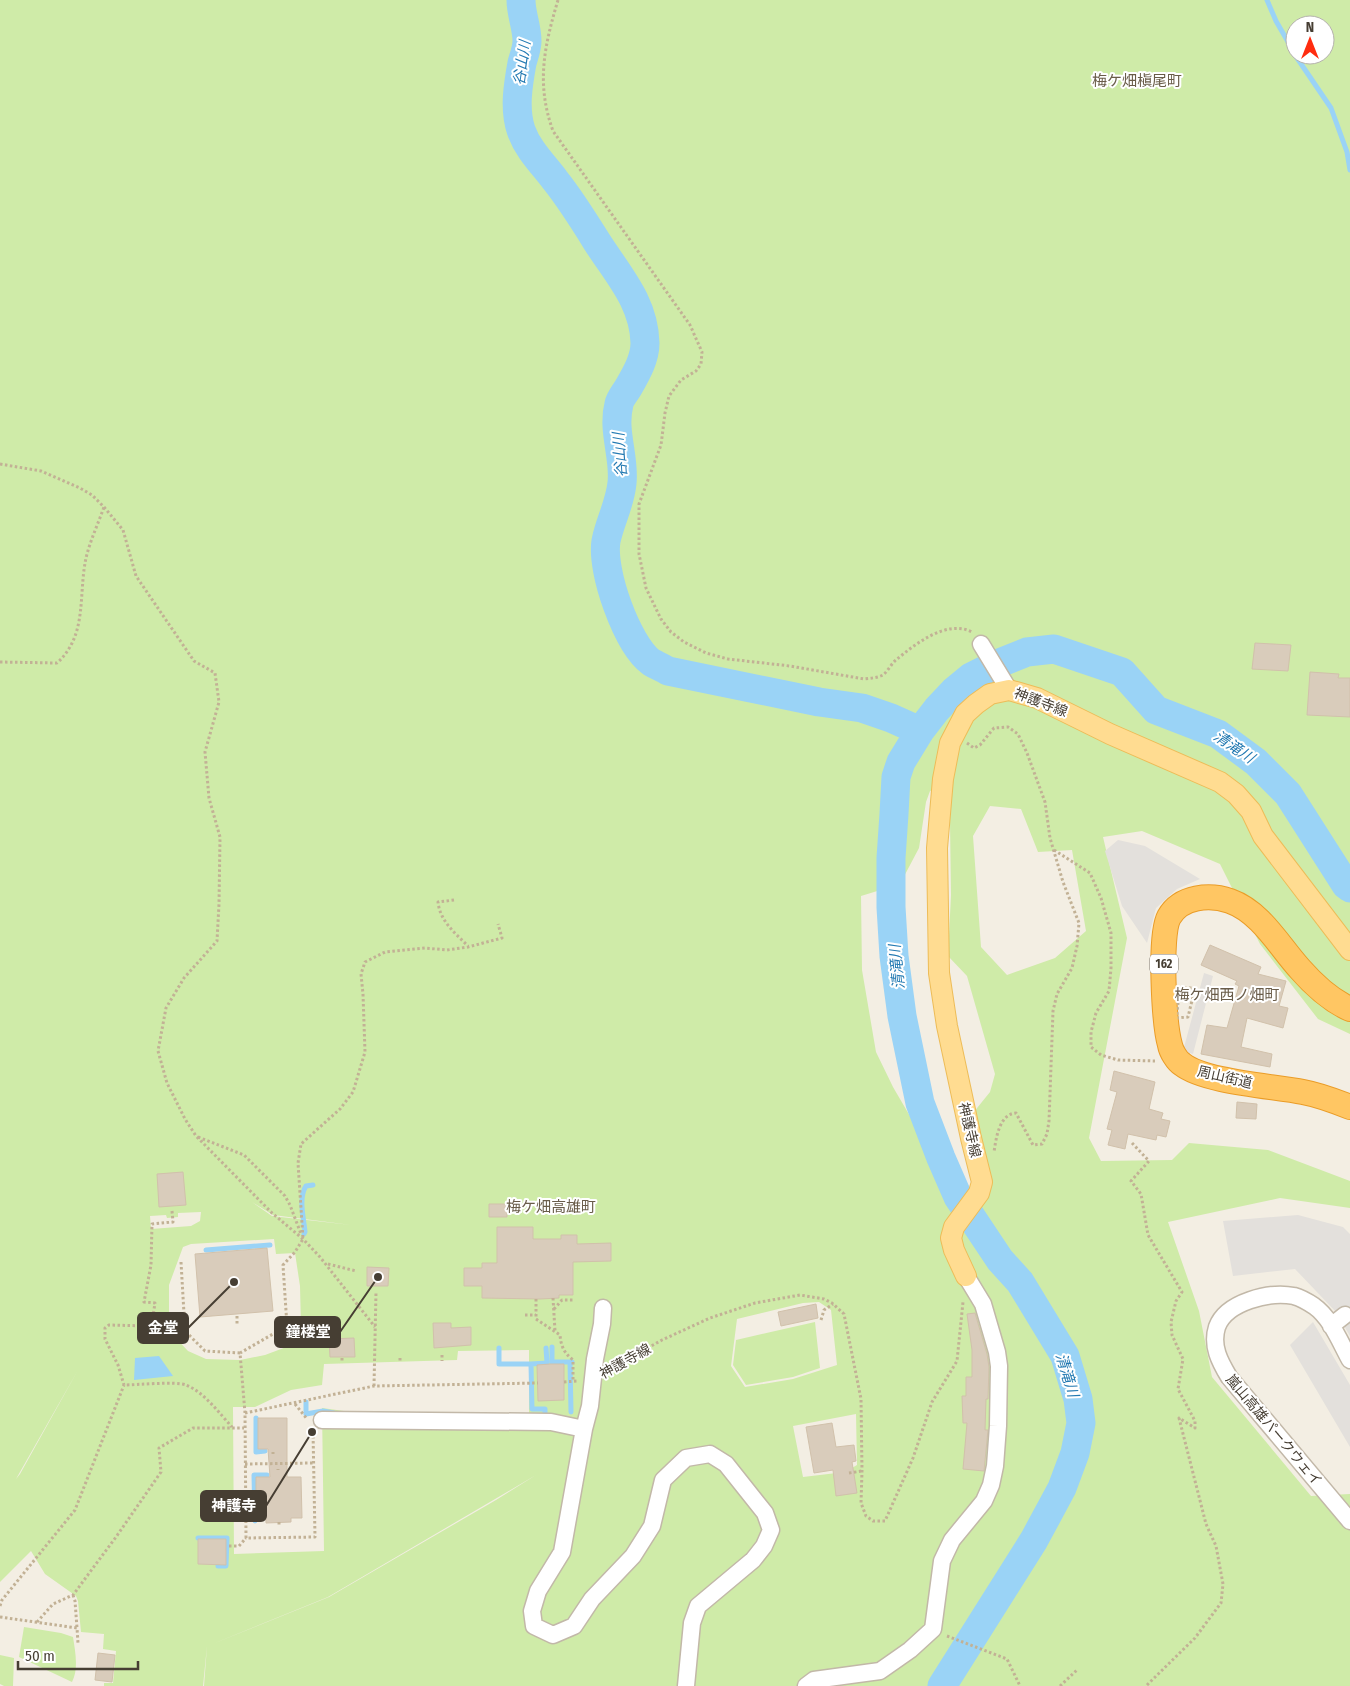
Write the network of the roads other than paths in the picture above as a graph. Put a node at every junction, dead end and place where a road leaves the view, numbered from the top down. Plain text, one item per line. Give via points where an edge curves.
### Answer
1 (982, 644) road end
2 (1007, 687) junction
3 (1350, 950) edge
4 (1350, 1009) edge
5 (1350, 1107) edge
6 (966, 1276) joint
7 (603, 1308) dead end
8 (1344, 1316) dead end
9 (1331, 1326) junction
10 (1350, 1360) edge
11 (322, 1420) dead end
12 (584, 1430) junction
13 (1350, 1521) edge
14 (686, 1686) edge
15 (806, 1686) edge

1 - 2 street
2 - 3 main road, 神護寺線 via 1220,782 1236,794 1251,811 1263,836
2 - 6 main road, 神護寺線 via 990,694 965,714 950,743 943,779 937,848 939,973 947,1026 982,1182 979,1193 954,1227 951,1238
4 - 5 highway, 周山街道 / 162 via 1320,990 1245,908 1231,901 1198,897 1182,904 1169,917 1164,957 1166,1026 1170,1048 1181,1064 1202,1075 1304,1092
6 - 15 street via 983,1304 999,1366 998,1426 991,1485 984,1501 952,1540 942,1561 932,1629 910,1650 880,1671 814,1680
7 - 12 street
8 - 9 street
9 - 10 street, 嵐山高雄パークウェイ
9 - 13 street, 嵐山高雄パークウェイ via 1325,1316 1306,1300 1294,1296 1262,1297 1238,1306 1222,1318 1217,1326 1215,1344 1216,1353 1229,1377
11 - 12 street via 551,1422
12 - 14 street via 562,1552 538,1591 532,1611 534,1626 553,1636 574,1626 592,1599 633,1556 652,1526 663,1480 686,1458 710,1454 726,1464 765,1513 771,1530 754,1560 698,1606 692,1623

